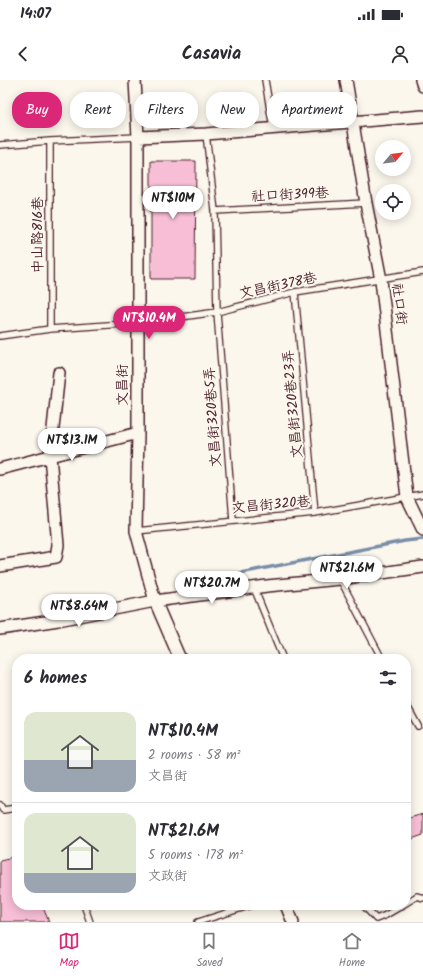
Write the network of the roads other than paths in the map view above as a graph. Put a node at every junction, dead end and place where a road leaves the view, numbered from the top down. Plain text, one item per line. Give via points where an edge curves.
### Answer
1 (134, 80) edge
2 (265, 80) edge
3 (346, 80) edge
4 (421, 80) edge
5 (423, 86) edge
6 (267, 92) edge
7 (348, 92) edge
8 (423, 116) edge
9 (357, 121) edge
10 (273, 128) edge
11 (353, 128) edge
12 (206, 134) junction
13 (138, 137) junction
14 (50, 141) junction
15 (0, 145) edge
16 (366, 202) junction
17 (216, 211) junction
18 (423, 272) edge
19 (381, 280) junction
20 (295, 292) junction
21 (217, 312) junction
22 (138, 323) junction
23 (50, 329) junction
24 (0, 336) edge
25 (59, 373) dead end
26 (138, 433) junction
27 (50, 456) junction
28 (0, 469) edge
29 (423, 494) edge
30 (407, 497) junction
31 (315, 513) junction
32 (233, 520) junction
33 (423, 530) edge
34 (136, 531) junction
35 (0, 566) edge
36 (423, 567) edge
37 (340, 579) junction
38 (254, 588) junction
39 (155, 601) junction
40 (0, 629) edge
41 (178, 654) edge
42 (281, 654) edge
43 (379, 654) edge
44 (411, 713) edge
45 (418, 726) dead end
46 (0, 805) edge
47 (12, 809) edge
48 (423, 898) edge
49 (411, 900) edge
50 (86, 910) edge
51 (236, 910) edge
52 (288, 910) edge
53 (368, 910) edge
54 (394, 910) edge
55 (90, 922) edge
56 (198, 922) edge
57 (293, 922) edge

1 - 13 street, 文昌街
2 - 6 lane
3 - 7 street, 社口街
4 - 5 street
8 - 9 street
10 - 12 street
11 - 16 street, 社口街
12 - 13 street
12 - 17 lane, 文昌街320巷5弄
13 - 14 lane
13 - 22 street, 文昌街
14 - 15 lane
14 - 23 lane, 中山路816巷
16 - 17 lane, 社口街399巷
16 - 19 street, 社口街
17 - 21 lane, 文昌街320巷5弄
18 - 19 lane, 文昌街378巷
19 - 20 lane, 文昌街378巷
19 - 30 street, 社口街
20 - 21 lane, 文昌街378巷
20 - 31 lane, 文昌街320巷23弄
21 - 22 lane, 文昌街378巷
21 - 32 lane, 文昌街320巷5弄
22 - 23 lane, 文昌街378巷
22 - 26 street, 文昌街
23 - 24 lane, 文昌街378巷
25 - 27 street
26 - 27 street
26 - 34 street, 文昌街
27 - 28 street
27 - 35 street via 58,545 56,556
29 - 30 lane, 文昌街320巷
30 - 31 lane, 文昌街320巷
30 - 33 street, 社口街
31 - 32 lane, 文昌街320巷
32 - 34 lane, 文昌街320巷
34 - 39 street, 文昌街
36 - 37 street
37 - 38 street
37 - 43 lane
38 - 39 street
38 - 42 lane
39 - 40 street
39 - 41 street, 文昌街
44 - 45 lane
46 - 47 lane via 3,810
48 - 49 lane via 417,896
50 - 55 lane
51 - 56 lane
52 - 57 street
53 - 54 lane via 376,919

